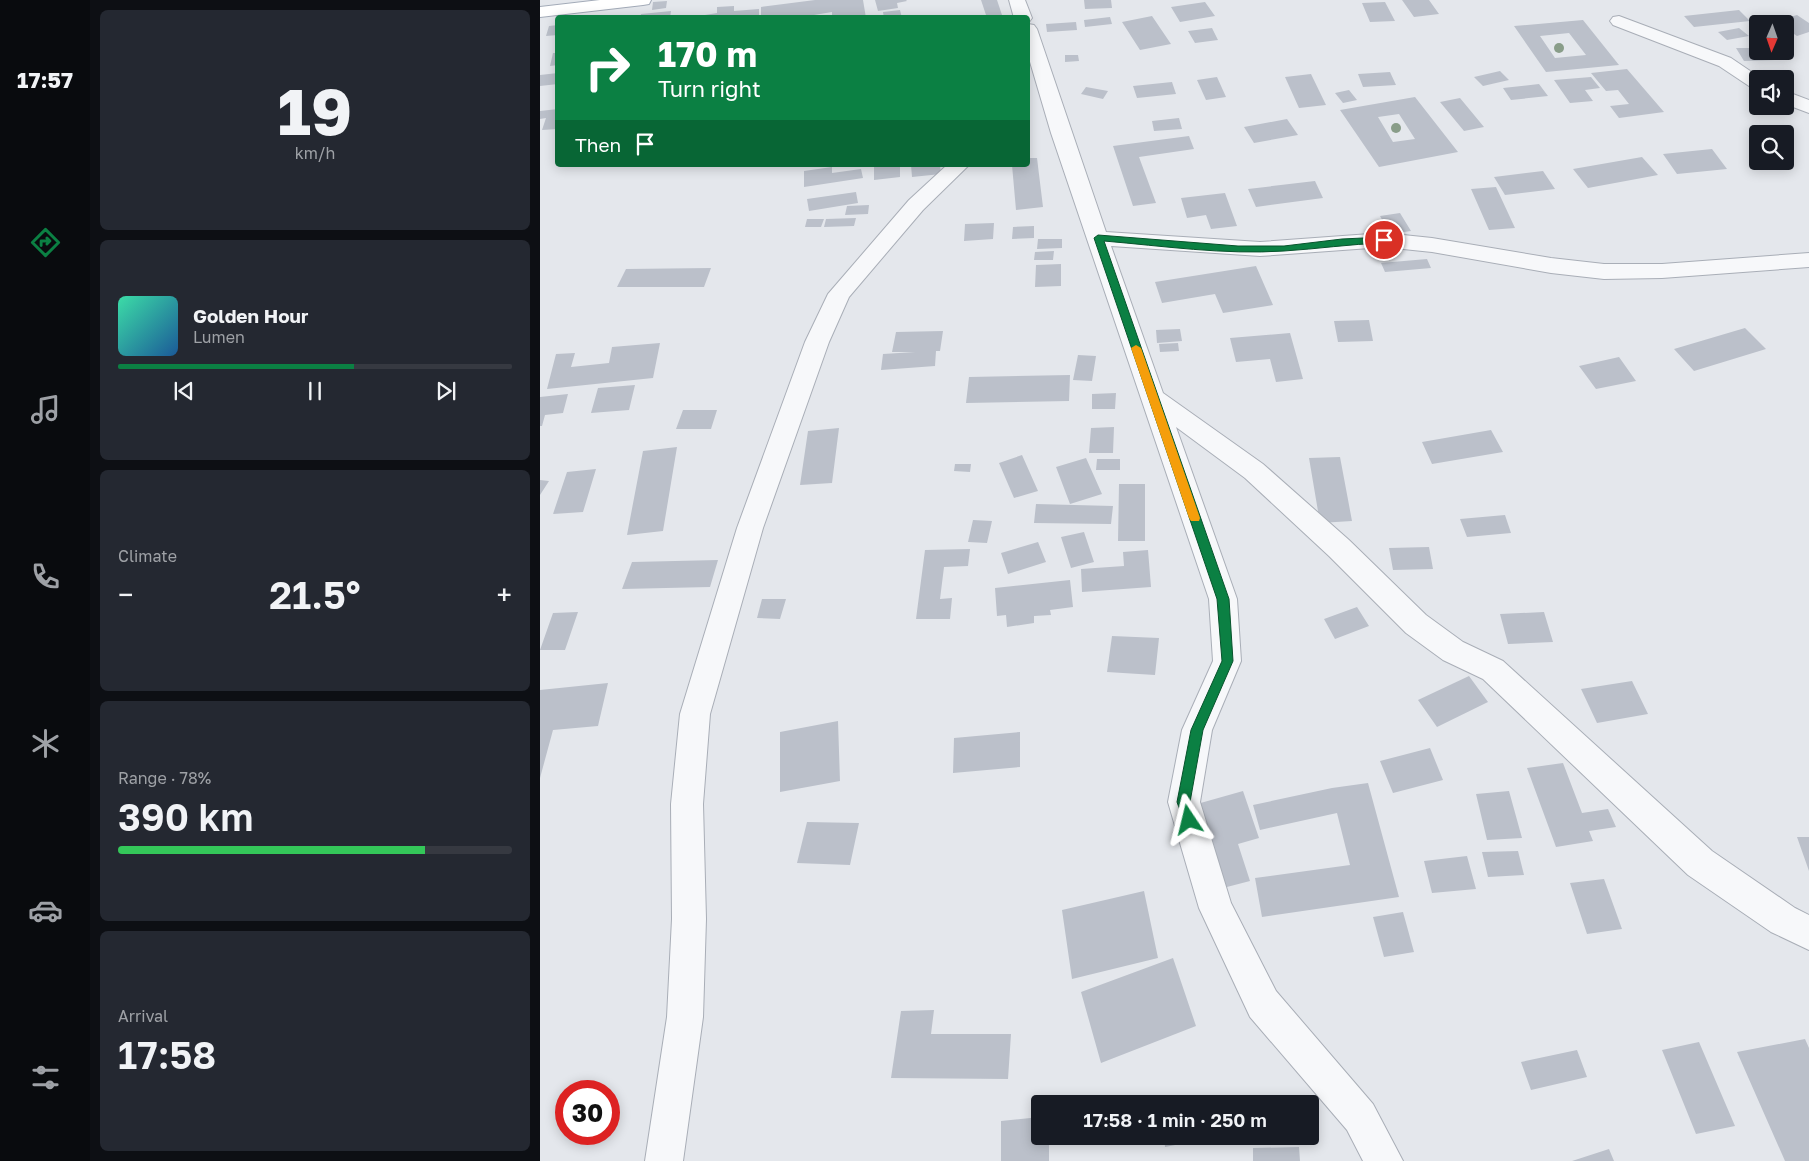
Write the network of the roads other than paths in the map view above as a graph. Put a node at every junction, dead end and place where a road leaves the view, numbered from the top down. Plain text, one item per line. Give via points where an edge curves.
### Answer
1 (643, 0) edge
2 (1017, 0) edge
3 (540, 12) edge
4 (1023, 15) edge
5 (1618, 22) dead end
6 (1030, 39) edge
7 (1749, 78) edge
8 (1794, 100) edge
9 (1809, 106) edge
10 (957, 167) edge
11 (1098, 238) junction
12 (1809, 260) edge
13 (1153, 398) junction
14 (1809, 933) edge
15 (664, 1161) edge
16 (1384, 1161) edge

1 - 3 main road
2 - 4 street
5 - 7 street via 1725,62
6 - 11 street via 1040,90
8 - 9 street
10 - 15 street via 916,205 839,294 817,342 750,528 696,714 687,804 689,919 685,1017
11 - 12 street via 1238,249 1384,240 1575,269 1633,273
11 - 13 street
13 - 14 street via 1254,471 1416,624 1453,651 1493,670 1700,863 1783,920
13 - 16 street via 1223,599 1228,661 1197,730 1184,802 1186,811 1216,908 1263,1004 1360,1117

